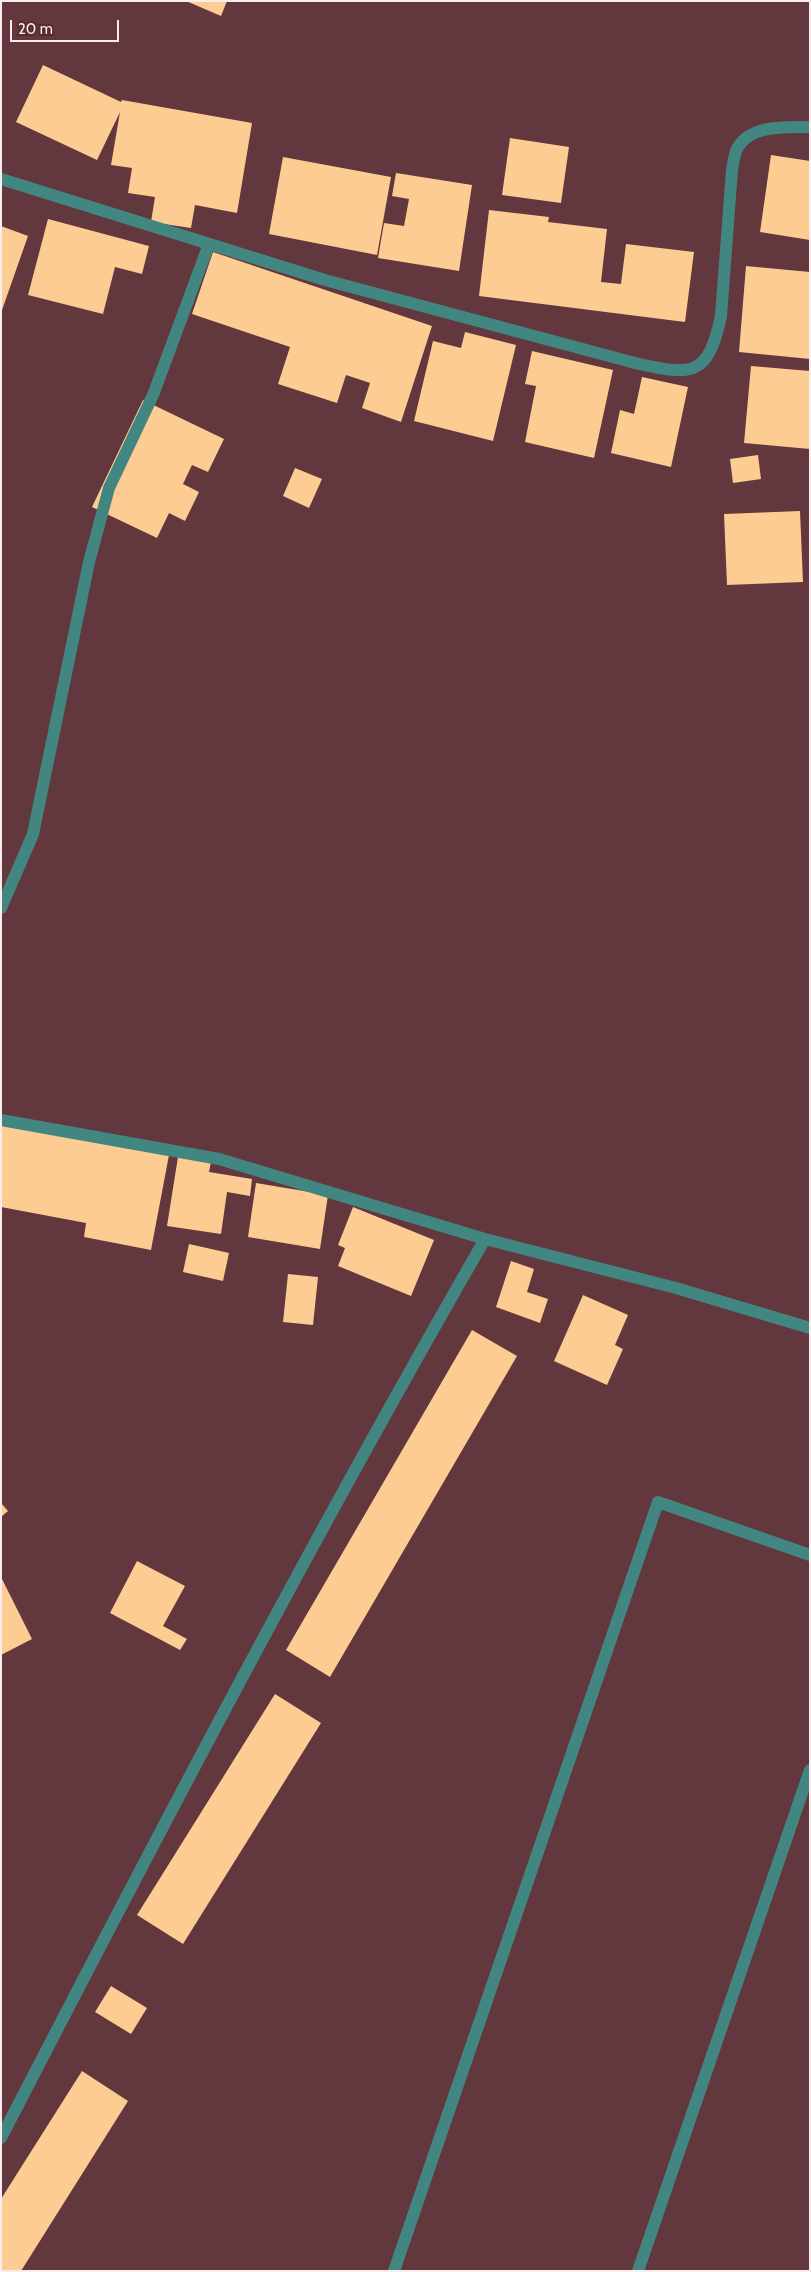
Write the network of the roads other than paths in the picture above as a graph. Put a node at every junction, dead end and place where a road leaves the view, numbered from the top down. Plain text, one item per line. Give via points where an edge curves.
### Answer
1 (810, 127) edge
2 (1, 179) edge
3 (209, 244) junction
4 (1, 908) edge
5 (1, 1120) edge
6 (485, 1239) junction
7 (810, 1328) edge
8 (810, 1555) edge
9 (810, 1770) edge
10 (1, 2138) edge
11 (394, 2271) edge
12 (638, 2271) edge

1 - 3 street via 758,131 745,138 736,151 716,340 704,361 690,370 672,371 635,362 325,280
2 - 3 street
3 - 4 street via 153,395 109,488 89,562 33,834
5 - 6 street via 219,1159
6 - 7 street via 676,1288
6 - 10 street via 382,1416 182,1789
8 - 11 street via 658,1502
9 - 12 street

